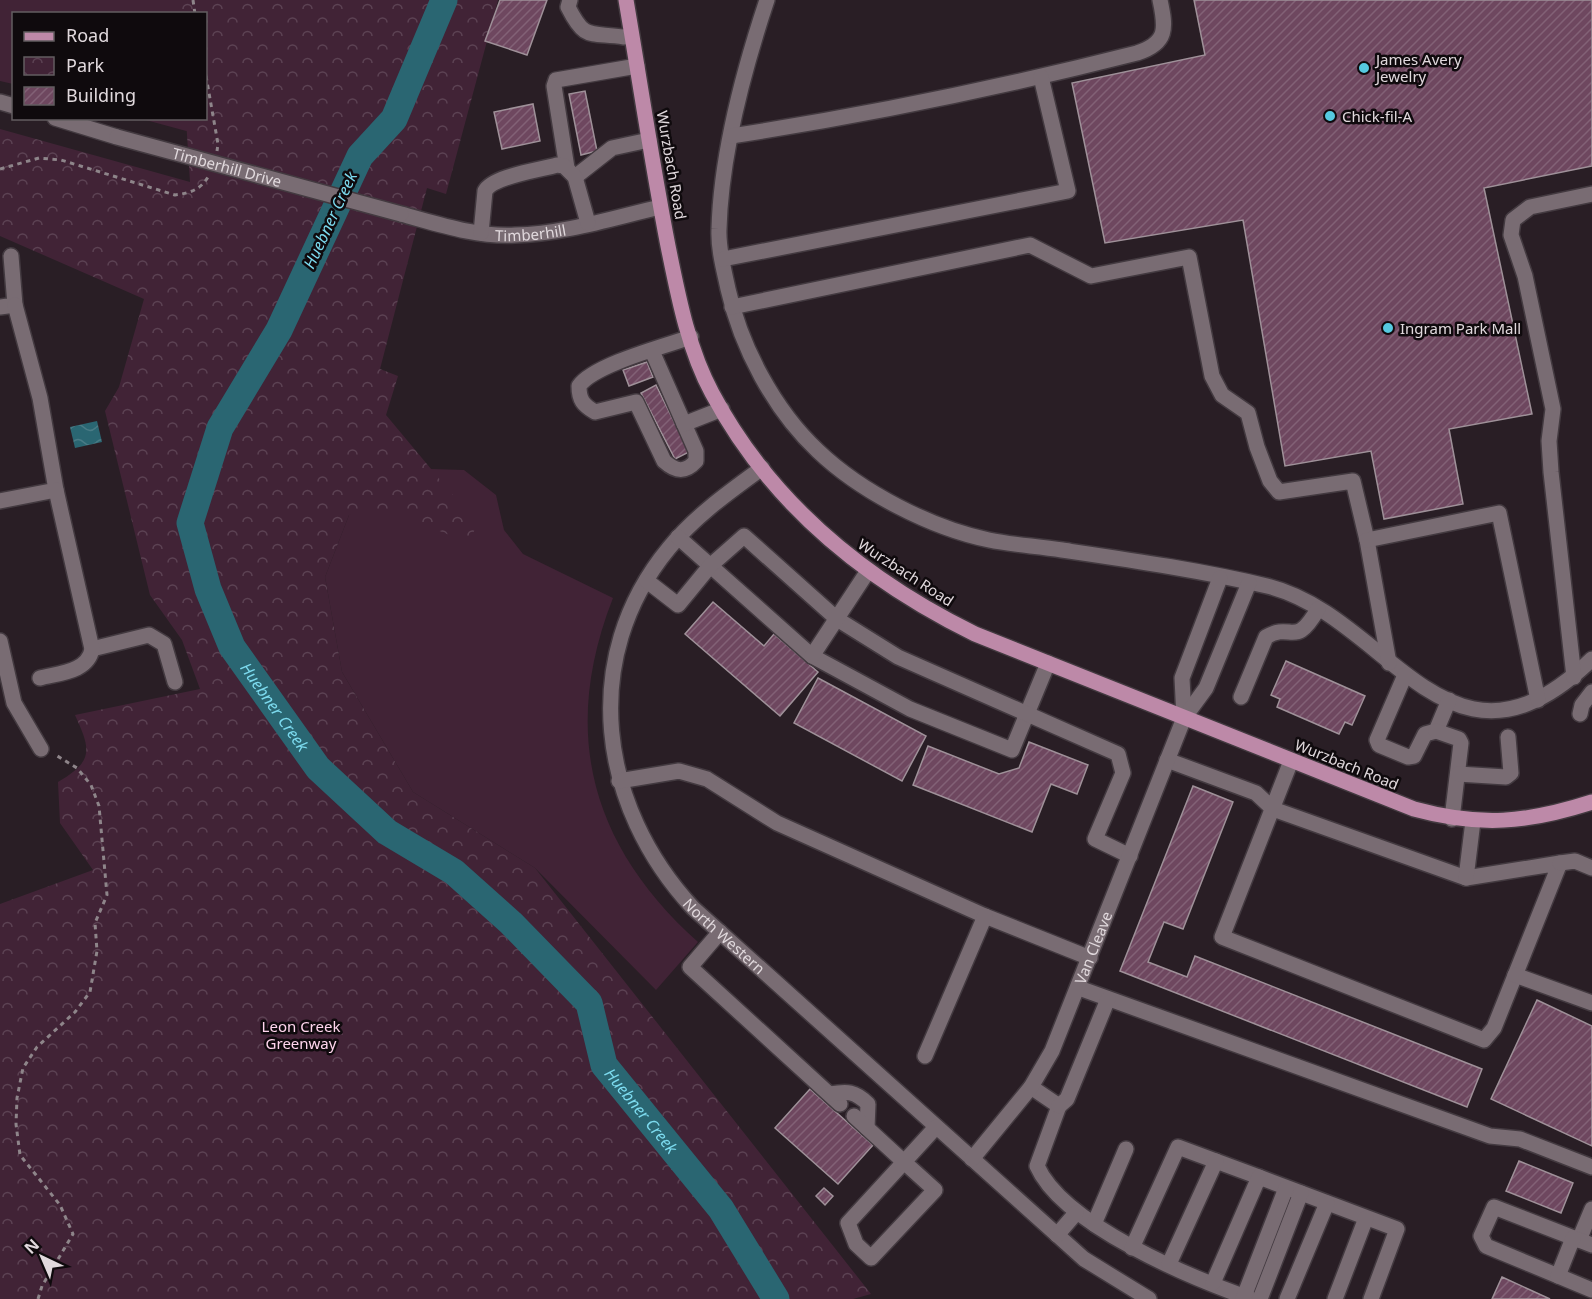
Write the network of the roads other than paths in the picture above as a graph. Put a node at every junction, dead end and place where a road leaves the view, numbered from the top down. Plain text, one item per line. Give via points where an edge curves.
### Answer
1 (570, 0) edge
2 (626, 0) edge
3 (767, 0) edge
4 (1160, 0) edge
5 (624, 37) dead end
6 (637, 66) junction
7 (1041, 77) junction
8 (62, 120) edge
9 (731, 136) junction
10 (649, 140) junction
11 (571, 173) junction
12 (1592, 194) edge
13 (660, 207) junction
14 (401, 214) joint
15 (588, 223) junction
16 (481, 233) junction
17 (11, 256) dead end
18 (723, 259) junction
19 (8, 306) edge
20 (732, 307) junction
21 (691, 337) junction
22 (651, 351) junction
23 (722, 409) junction
24 (684, 424) junction
25 (762, 468) junction
26 (56, 490) junction
27 (0, 501) edge
28 (678, 537) junction
29 (1367, 540) junction
30 (710, 566) junction
31 (868, 571) junction
32 (1220, 578) junction
33 (647, 581) junction
34 (1249, 583) junction
35 (1318, 609) junction
36 (837, 619) junction
37 (0, 641) edge
38 (92, 649) junction
39 (812, 656) junction
40 (1592, 659) edge
41 (1048, 663) junction
42 (1389, 663) junction
43 (1405, 675) junction
44 (1574, 676) junction
45 (4, 678) edge
46 (40, 678) dead end
47 (175, 682) dead end
48 (1592, 692) edge
49 (1241, 697) dead end
50 (1538, 699) junction
51 (1449, 700) junction
52 (1580, 714) dead end
53 (1026, 716) junction
54 (1184, 718) junction
55 (1436, 731) junction
56 (1508, 737) dead end
57 (41, 749) road end
58 (1167, 760) junction
59 (1291, 761) junction
60 (1458, 774) junction
61 (619, 781) junction
62 (1592, 804) edge
63 (1273, 809) junction
64 (1452, 819) junction
65 (1473, 821) junction
66 (1130, 856) junction
67 (1560, 862) junction
68 (1592, 868) edge
69 (1467, 878) junction
70 (985, 916) junction
71 (720, 932) junction
72 (1090, 958) junction
73 (1515, 975) junction
74 (1079, 988) junction
75 (1108, 999) junction
76 (1592, 1003) edge
77 (925, 1056) dead end
78 (1031, 1087) junction
79 (1059, 1106) junction
80 (854, 1116) dead end
81 (936, 1127) junction
82 (867, 1128) junction
83 (1126, 1149) dead end
84 (972, 1159) junction
85 (1216, 1161) junction
86 (904, 1162) junction
87 (1592, 1167) edge
88 (1259, 1177) junction
89 (1293, 1190) junction
90 (1327, 1203) junction
91 (1592, 1209) edge
92 (1076, 1213) junction
93 (1366, 1218) junction
94 (1094, 1224) junction
95 (1057, 1235) junction
96 (1581, 1241) edge
97 (1132, 1248) junction
98 (1169, 1264) junction
99 (1558, 1276) junction
100 (1213, 1283) junction
101 (1576, 1284) junction
102 (1592, 1290) edge
103 (1246, 1298) edge
104 (1149, 1299) edge
105 (1260, 1299) edge
106 (1287, 1299) edge
107 (1335, 1299) edge
108 (1371, 1299) edge
109 (1570, 1299) edge

1 - 5 street via 568,8 585,34
2 - 6 main road, Wurzbach Road
3 - 9 street
4 - 7 street via 1164,28 1161,38 1150,49
6 - 10 main road, Wurzbach Road
6 - 11 street via 556,80
7 - 9 street via 834,120
7 - 18 street via 1068,191
8 - 14 street, Timberhill Drive, bridge
9 - 18 street via 719,232
10 - 11 street via 612,147
10 - 13 main road, Wurzbach Road
11 - 15 street
11 - 16 street via 557,165 488,186
12 - 44 street via 1530,207 1513,220 1511,235 1525,276 1553,409 1551,472
13 - 15 street, Timberhill
13 - 21 main road, Wurzbach Road
14 - 16 street, Timberhill
15 - 16 street, Timberhill via 524,234
17 - 19 street
18 - 20 street
19 - 26 street via 40,398
20 - 29 street via 1030,245 1091,276 1189,257 1212,376 1222,395 1248,413 1270,481 1279,492 1353,481
20 - 32 street via 746,345 792,422 833,464 896,504 939,525 988,540
21 - 22 street
21 - 23 main road, Wurzbach Road via 711,392
22 - 24 street
22 - 24 street via 592,373 579,386 579,396 584,406 595,412 636,402 664,461 681,471 696,461
23 - 24 street
23 - 25 main road, Wurzbach Road
25 - 28 street, North Western via 706,509
25 - 31 main road, Wurzbach Road via 837,549
26 - 27 street
26 - 38 street
28 - 30 street
28 - 33 street, North Western
29 - 42 street
29 - 50 street via 1499,513
30 - 33 street via 678,605
30 - 36 street via 744,536
30 - 39 street
31 - 36 street
31 - 41 main road, Wurzbach Road via 929,612
32 - 34 street
32 - 54 street via 1182,678
33 - 61 street, North Western via 627,623 613,678 612,734
34 - 35 street via 1270,587
34 - 54 street via 1206,688
35 - 42 street
35 - 49 street via 1306,629 1296,633 1274,632 1266,637
36 - 39 street
36 - 53 street via 898,657
37 - 45 street
38 - 46 street via 91,658 82,667
38 - 47 street via 149,635 164,644
39 - 53 street via 910,709 1012,750
40 - 44 street
41 - 53 street
41 - 54 main road, Wurzbach Road
42 - 43 street
43 - 51 street
43 - 55 street via 1377,740 1379,745 1414,756 1425,734
44 - 50 street via 1563,687
45 - 57 street
48 - 52 street
50 - 51 street via 1506,709 1486,710
51 - 55 street
53 - 66 street via 1118,754 1123,773 1095,839
54 - 58 street, Van Cleave
54 - 59 main road, Wurzbach Road
55 - 60 street via 1459,739
56 - 60 street via 1511,773 1506,777
58 - 63 street via 1256,793
58 - 66 street, Van Cleave
59 - 63 street
59 - 64 main road, Wurzbach Road via 1414,809
60 - 64 street
61 - 70 street via 679,771 707,778 777,823
61 - 71 street, North Western via 631,815 657,865 680,894
62 - 65 main road, Wurzbach Road via 1542,816
63 - 69 street
63 - 73 street via 1222,937 1484,1040 1494,1028
64 - 65 main road, Wurzbach Road
65 - 69 street
66 - 72 street, Van Cleave
67 - 68 street via 1575,861
67 - 69 street
67 - 73 street
70 - 72 street
70 - 77 street
71 - 81 street, North Western
71 - 82 street via 690,967 835,1099 851,1091 860,1096 868,1104
72 - 74 street, Van Cleave
73 - 76 street
74 - 75 street
74 - 78 street, Van Cleave via 1052,1051
75 - 79 street via 1067,1099
75 - 87 street via 1490,1136 1520,1139
78 - 79 street
78 - 84 street, Van Cleave
79 - 92 street via 1037,1166 1042,1178
80 - 82 street
81 - 84 street, North Western
81 - 86 street
82 - 86 street
83 - 94 street
84 - 95 street, North Western
85 - 88 street
85 - 97 street via 1178,1147
85 - 98 street
86 - 86 street via 848,1223 856,1244 871,1258 934,1190
88 - 89 street
88 - 100 street
89 - 90 street
89 - 103 street
89 - 105 street
90 - 93 street
90 - 106 street
91 - 96 street
92 - 94 street
92 - 95 street
93 - 107 street
93 - 108 street via 1397,1229
94 - 97 street
95 - 104 street, North Western via 1084,1259
96 - 99 street
96 - 99 street via 1491,1209 1481,1236 1486,1246
97 - 98 street
98 - 100 street
99 - 101 street
100 - 103 street
101 - 102 street
101 - 109 street

